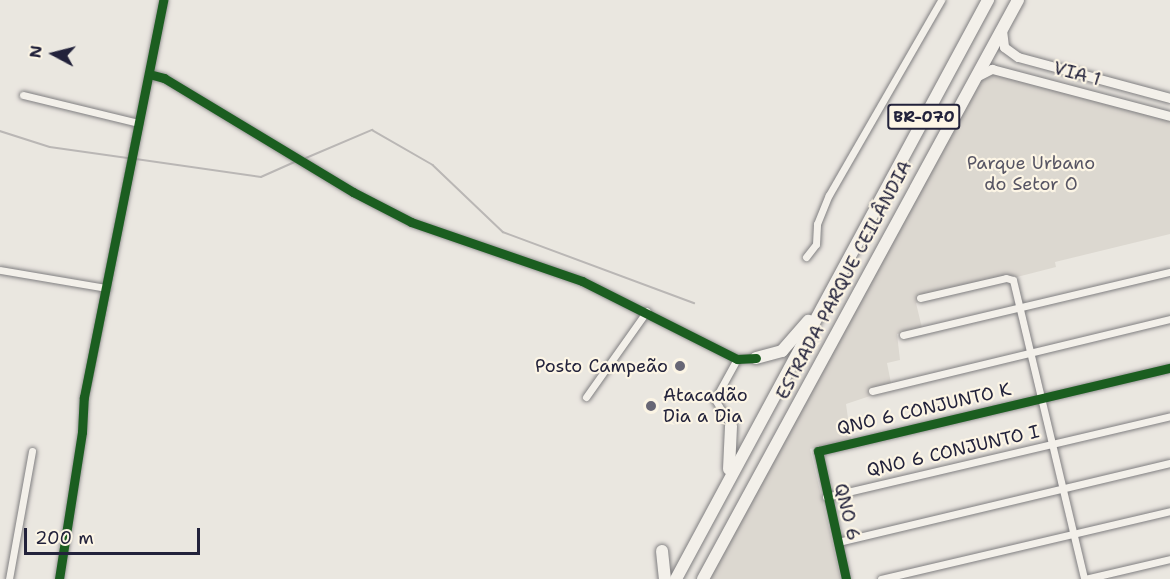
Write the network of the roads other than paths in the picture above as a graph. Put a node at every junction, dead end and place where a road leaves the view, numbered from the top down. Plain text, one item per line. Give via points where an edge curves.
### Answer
1 (163, 0) edge
2 (941, 0) edge
3 (988, 0) edge
4 (1018, 0) edge
5 (1002, 30) junction
6 (148, 74) junction
7 (976, 77) junction
8 (23, 95) dead end
9 (1170, 98) edge
10 (1170, 116) edge
11 (139, 123) junction
12 (806, 257) dead end
13 (850, 259) junction
14 (0, 270) edge
15 (1170, 272) edge
16 (106, 288) junction
17 (831, 296) junction
18 (920, 298) dead end
19 (850, 306) junction
20 (1019, 308) junction
21 (647, 311) junction
22 (1170, 319) edge
23 (903, 335) dead end
24 (1030, 352) junction
25 (737, 358) junction
26 (756, 358) joint
27 (1170, 368) edge
28 (872, 391) dead end
29 (586, 397) dead end
30 (1040, 398) junction
31 (1170, 416) edge
32 (731, 426) joint
33 (1052, 443) junction
34 (32, 451) dead end
35 (817, 453) joint
36 (1170, 463) edge
37 (1062, 489) junction
38 (826, 497) junction
39 (717, 501) junction
40 (1170, 511) edge
41 (1073, 534) junction
42 (838, 542) junction
43 (662, 551) dead end
44 (1170, 559) edge
45 (9, 579) edge
46 (59, 579) edge
47 (665, 579) edge
48 (676, 579) edge
49 (703, 579) edge
50 (846, 579) edge
51 (881, 579) edge
52 (1084, 579) edge

1 - 6 street
2 - 12 street via 830,195 817,224 816,244
3 - 13 highway, ESTRADA PARQUE CEILÂNDIA / BR-070
4 - 5 highway, ESTRADA PARQUE CEILÂNDIA / BR-070
5 - 7 highway, ESTRADA PARQUE CEILÂNDIA / BR-070
5 - 9 main road, VIA 1 via 1004,47 1018,57
6 - 11 street
6 - 21 street via 164,78 353,192 411,222 582,281
7 - 10 main road, VIA 1 via 992,69
7 - 19 highway, ESTRADA PARQUE CEILÂNDIA / BR-070
8 - 11 street
11 - 16 street
13 - 17 highway, ESTRADA PARQUE CEILÂNDIA / BR-070
13 - 26 highway via 834,276 793,341 770,356
14 - 16 street
15 - 20 street
16 - 46 street via 84,398
17 - 19 highway via 837,306
17 - 39 highway, ESTRADA PARQUE CEILÂNDIA / BR-070
18 - 20 street via 1006,278 1013,280
19 - 49 highway, ESTRADA PARQUE CEILÂNDIA / BR-070
20 - 23 street
20 - 24 street
21 - 25 street
21 - 29 street
22 - 24 street
24 - 28 street
24 - 30 street
25 - 26 street
25 - 32 street via 715,399
27 - 30 street, QNO 6 CONJUNTO K
30 - 33 street
30 - 35 street, QNO 6 CONJUNTO K
31 - 33 street, QNO 6 CONJUNTO I
32 - 39 highway via 732,464
33 - 37 street
33 - 38 street, QNO 6 CONJUNTO I
34 - 45 street
35 - 38 street, QNO 6
36 - 37 street
37 - 41 street
37 - 42 street
38 - 42 street, QNO 6
39 - 48 highway, ESTRADA PARQUE CEILÂNDIA / BR-070
40 - 41 street
41 - 51 street
41 - 52 street
42 - 50 street, QNO 6
43 - 47 highway
44 - 52 street

